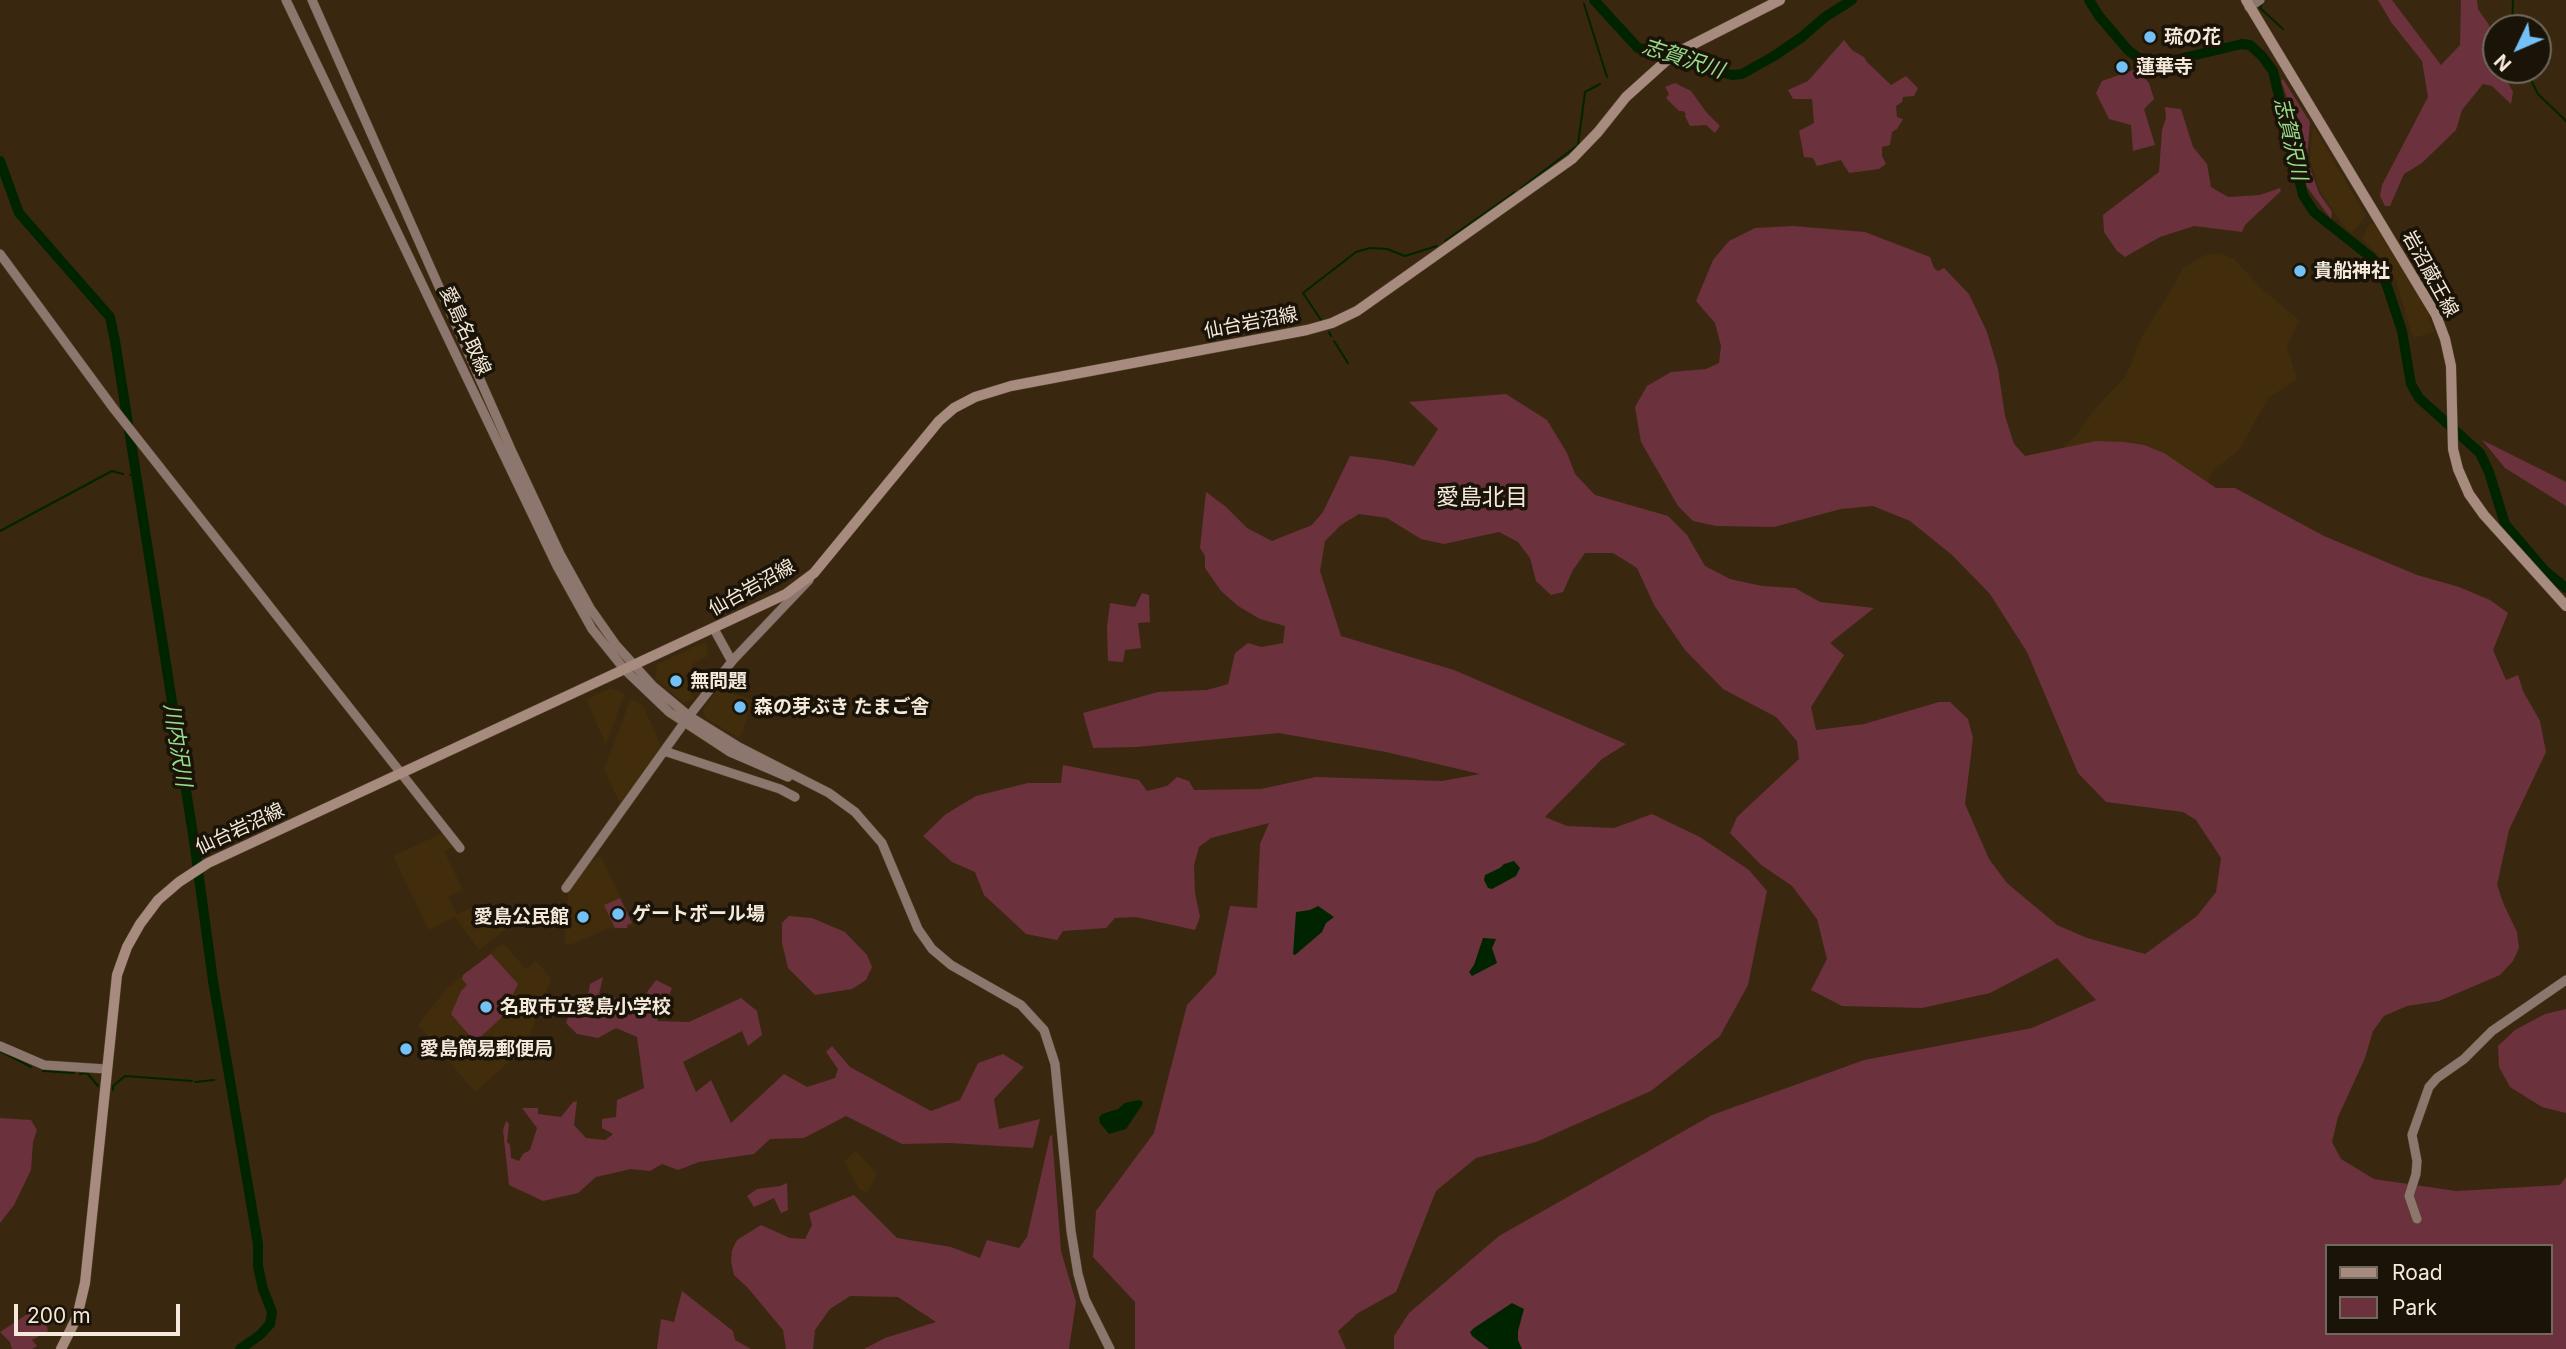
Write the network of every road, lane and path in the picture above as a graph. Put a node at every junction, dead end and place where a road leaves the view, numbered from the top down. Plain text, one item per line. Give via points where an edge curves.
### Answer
1 (286, 0) edge
2 (312, 0) edge
3 (1780, 0) edge
4 (2260, 0) edge
5 (2248, 4) edge
6 (0, 254) edge
7 (814, 573) junction
8 (2566, 606) edge
9 (714, 629) junction
10 (733, 660) junction
11 (629, 668) junction
12 (687, 720) junction
13 (664, 751) junction
14 (401, 774) junction
15 (795, 797) dead end
16 (460, 848) dead end
17 (566, 888) dead end
18 (2566, 980) edge
19 (0, 1046) edge
20 (106, 1069) junction
21 (2417, 1219) dead end
22 (61, 1349) edge
23 (1111, 1349) edge

1 - 11 street, 愛島名取線 via 557,566 592,629
2 - 11 street, 愛島名取線 via 513,454 573,580
3 - 7 main road, 仙台岩沼線 via 1678,52 1626,97 1572,159 1341,319 1307,330 1010,386 954,408
4 - 5 street
5 - 8 main road, 岩沼蔵王線 via 2437,315 2448,352 2458,469 2475,503
6 - 14 street via 119,416
7 - 9 main road, 仙台岩沼線 via 786,594
7 - 10 street
9 - 10 street
9 - 11 main road, 仙台岩沼線
10 - 12 street
11 - 12 street via 655,699
11 - 14 main road, 仙台岩沼線
12 - 13 street
12 - 23 street via 747,760 804,779 844,802 872,830 887,854 918,929 932,949 1021,1005 1044,1030 1055,1064 1078,1274 1085,1299
13 - 15 street
13 - 17 street
14 - 16 street
14 - 20 main road, 仙台岩沼線 via 204,865 169,890 148,912 124,953 114,991
18 - 21 street via 2492,1031 2429,1087 2412,1135 2417,1161 2409,1196
19 - 20 street via 44,1065
20 - 22 main road, 仙台岩沼線 via 85,1283 77,1317

